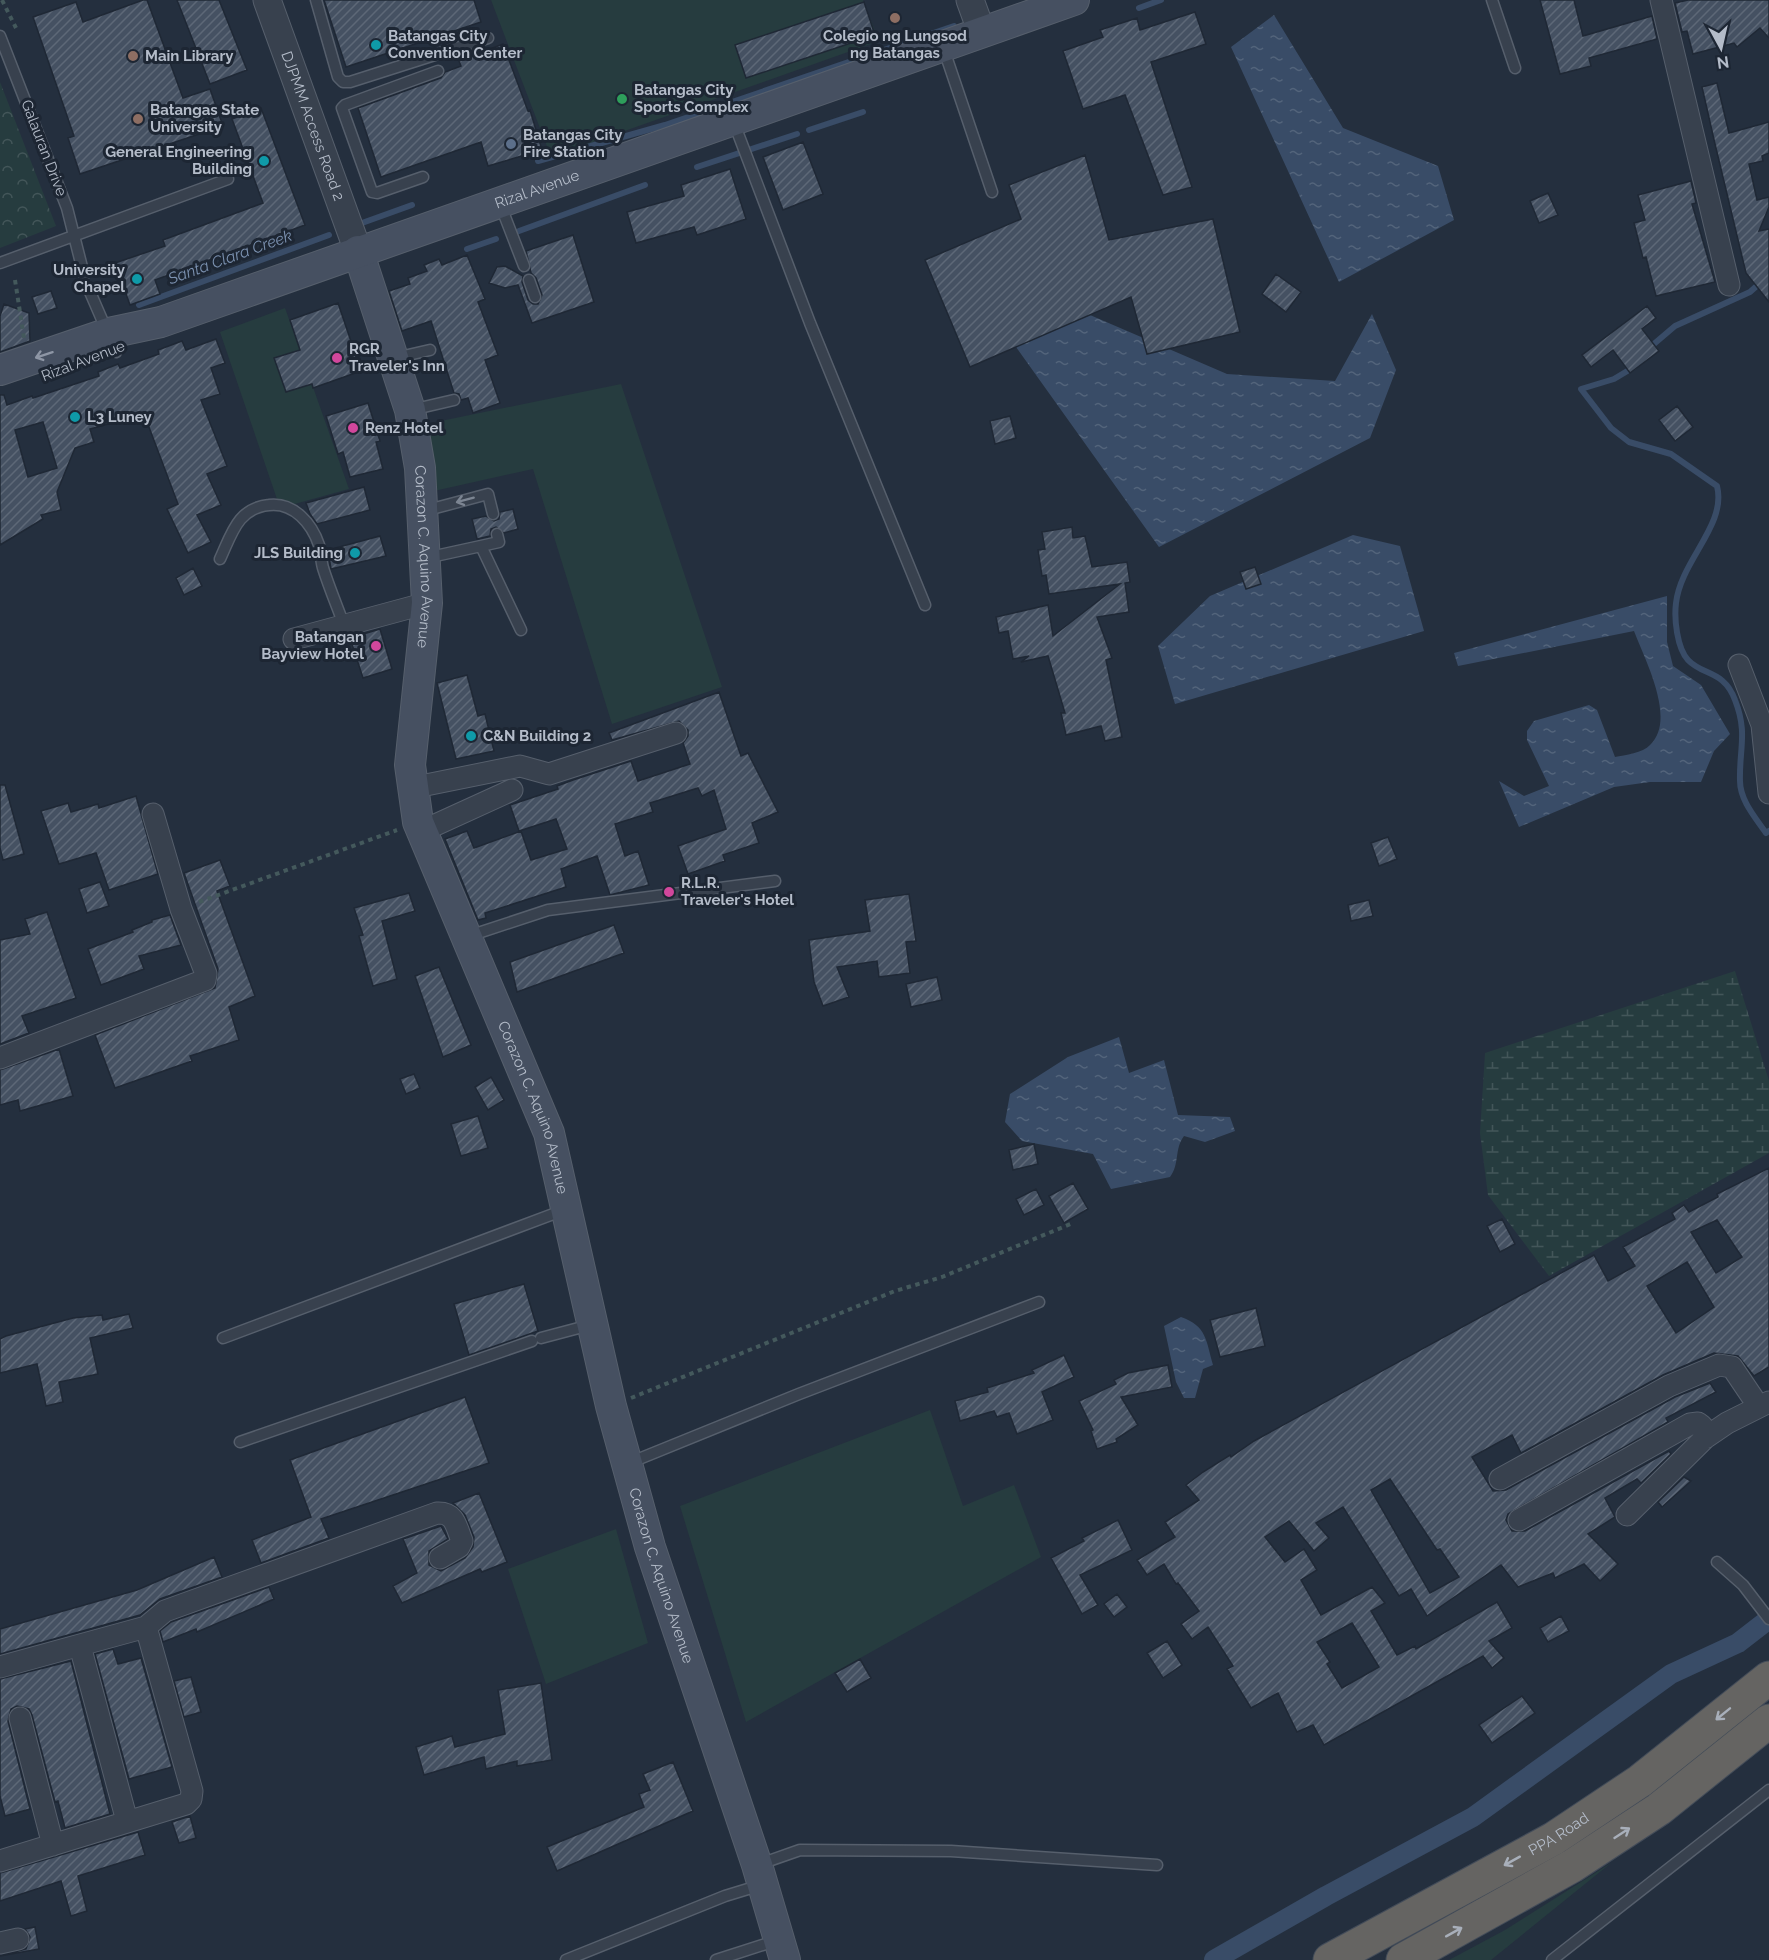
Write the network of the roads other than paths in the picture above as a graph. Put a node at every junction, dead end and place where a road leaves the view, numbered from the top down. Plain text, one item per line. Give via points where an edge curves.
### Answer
1 (267, 0) edge
2 (316, 0) edge
3 (970, 0) edge
4 (1074, 0) edge
5 (1492, 0) edge
6 (1661, 0) edge
7 (982, 33) junction
8 (0, 36) edge
9 (488, 38) dead end
10 (943, 46) junction
11 (5, 62) edge
12 (1515, 68) dead end
13 (438, 71) dead end
14 (733, 120) junction
15 (423, 177) dead end
16 (228, 179) dead end
17 (992, 192) dead end
18 (499, 201) junction
19 (74, 236) junction
20 (358, 251) junction
21 (0, 263) edge
22 (524, 266) dead end
23 (84, 275) dead end
24 (529, 280) dead end
25 (1729, 285) dead end
26 (90, 292) dead end
27 (535, 297) dead end
28 (112, 342) junction
29 (430, 350) dead end
30 (395, 358) junction
31 (0, 370) edge
32 (0, 391) edge
33 (454, 400) dead end
34 (410, 410) junction
35 (423, 511) junction
36 (493, 514) dead end
37 (497, 534) dead end
38 (480, 546) junction
39 (426, 558) junction
40 (220, 559) dead end
41 (428, 603) junction
42 (925, 605) dead end
43 (344, 625) junction
44 (521, 630) dead end
45 (294, 639) dead end
46 (1738, 664) dead end
47 (676, 733) dead end
48 (411, 788) junction
49 (512, 790) dead end
50 (1769, 794) edge
51 (153, 814) dead end
52 (419, 827) junction
53 (775, 881) dead end
54 (466, 937) junction
55 (0, 1058) edge
56 (567, 1209) junction
57 (1039, 1302) dead end
58 (594, 1324) junction
59 (224, 1338) dead end
60 (1764, 1404) edge
61 (1705, 1438) junction
62 (240, 1442) dead end
63 (627, 1464) junction
64 (1500, 1479) dead end
65 (1627, 1515) dead end
66 (1519, 1520) dead end
67 (440, 1558) dead end
68 (1718, 1562) dead end
69 (1769, 1619) edge
70 (146, 1627) junction
71 (80, 1646) junction
72 (0, 1667) edge
73 (1769, 1678) edge
74 (20, 1718) dead end
75 (1769, 1721) edge
76 (1769, 1790) edge
77 (127, 1821) junction
78 (53, 1845) junction
79 (0, 1861) edge
80 (1157, 1865) dead end
81 (759, 1875) junction
82 (782, 1950) edge
83 (566, 1960) edge
84 (716, 1960) edge
85 (1329, 1960) edge
86 (1403, 1960) edge
87 (1551, 1960) edge

1 - 20 street, DJPMM Access Road 2
2 - 9 lane via 338,77 343,82
3 - 7 street
4 - 7 main road, Rizal Avenue
5 - 12 lane
6 - 25 street
7 - 10 main road, Rizal Avenue
8 - 11 lane, Galauran Drive
10 - 14 main road, Rizal Avenue
10 - 17 lane
11 - 19 lane, Galauran Drive via 67,208
13 - 15 lane via 342,108 372,192
14 - 18 main road, Rizal Avenue
14 - 42 lane
16 - 19 lane
18 - 20 main road, Rizal Avenue
18 - 22 lane
19 - 21 lane
19 - 23 lane, Galauran Drive
20 - 28 main road, Rizal Avenue
20 - 30 main road, Corazon C. Aquino Avenue
24 - 27 lane
26 - 28 lane
28 -> 31 main road, Rizal Avenue
28 - 32 main road, Rizal Avenue
29 - 30 lane
30 - 34 main road, Corazon C. Aquino Avenue
33 - 34 lane
34 - 35 main road, Corazon C. Aquino Avenue
36 -> 35 lane via 488,494
35 - 39 main road, Corazon C. Aquino Avenue
37 - 38 lane via 500,542
38 - 39 lane
38 - 44 lane
39 - 41 main road, Corazon C. Aquino Avenue
40 - 43 lane via 235,526 249,508 272,504 294,509 305,520 318,545
41 - 43 street
41 - 48 main road, Corazon C. Aquino Avenue via 410,765
43 - 45 street
46 - 50 street via 1762,725
47 - 48 street via 549,774 520,766
48 - 52 main road, Corazon C. Aquino Avenue
49 - 52 street
51 - 55 street via 205,980
52 - 54 main road, Corazon C. Aquino Avenue
53 - 54 lane via 548,910
54 - 56 main road, Corazon C. Aquino Avenue via 549,1133
56 - 58 main road, Corazon C. Aquino Avenue
56 - 59 lane
57 - 63 lane
58 - 62 lane via 536,1340
58 - 63 main road, Corazon C. Aquino Avenue
60 - 61 street
60 - 64 street via 1732,1367 1719,1365 1670,1386
61 - 65 street
61 - 66 street via 1702,1426 1690,1424
63 - 81 main road, Corazon C. Aquino Avenue via 650,1548
67 - 70 street via 462,1541 453,1516 446,1512 165,1611
68 - 69 lane via 1743,1585
70 - 71 street
70 - 77 street via 192,1791 186,1804
71 - 72 street
71 - 77 street
73 -> 85 highway, PPA Road via 1640,1781 1553,1839
74 - 78 street
86 -> 75 highway via 1581,1860 1659,1809
76 - 87 lane
77 - 78 street
78 - 79 street
80 - 81 lane via 951,1851 800,1850
81 - 82 main road, Corazon C. Aquino Avenue
81 - 83 lane via 725,1896
82 - 84 lane

